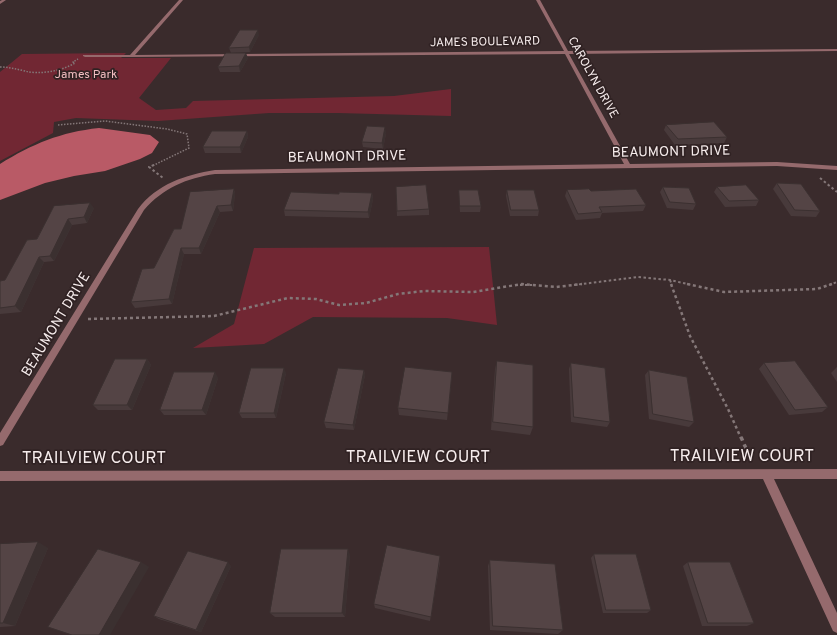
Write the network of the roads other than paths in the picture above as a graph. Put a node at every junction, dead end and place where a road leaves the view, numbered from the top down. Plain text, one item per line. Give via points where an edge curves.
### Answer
1 (4, 0) edge
2 (181, 0) edge
3 (538, 0) edge
4 (0, 3) edge
5 (837, 50) edge
6 (566, 52) junction
7 (86, 56) dead end
8 (132, 56) junction
9 (628, 166) junction
10 (837, 168) edge
11 (0, 442) edge
12 (762, 474) junction
13 (837, 474) edge
14 (0, 476) edge
15 (837, 627) edge

1 - 4 street
2 - 8 street
3 - 6 street, CAROLYN DRIVE
5 - 6 street, JAMES BOULEVARD
6 - 8 street, JAMES BOULEVARD
6 - 9 street, CAROLYN DRIVE
7 - 8 street, JAMES BOULEVARD
9 - 10 street, BEAUMONT DRIVE via 777,164
9 - 11 street, BEAUMONT DRIVE via 215,172 172,184 159,191 140,209
12 - 13 street, TRAILVIEW COURT
12 - 14 street, TRAILVIEW COURT
12 - 15 street

